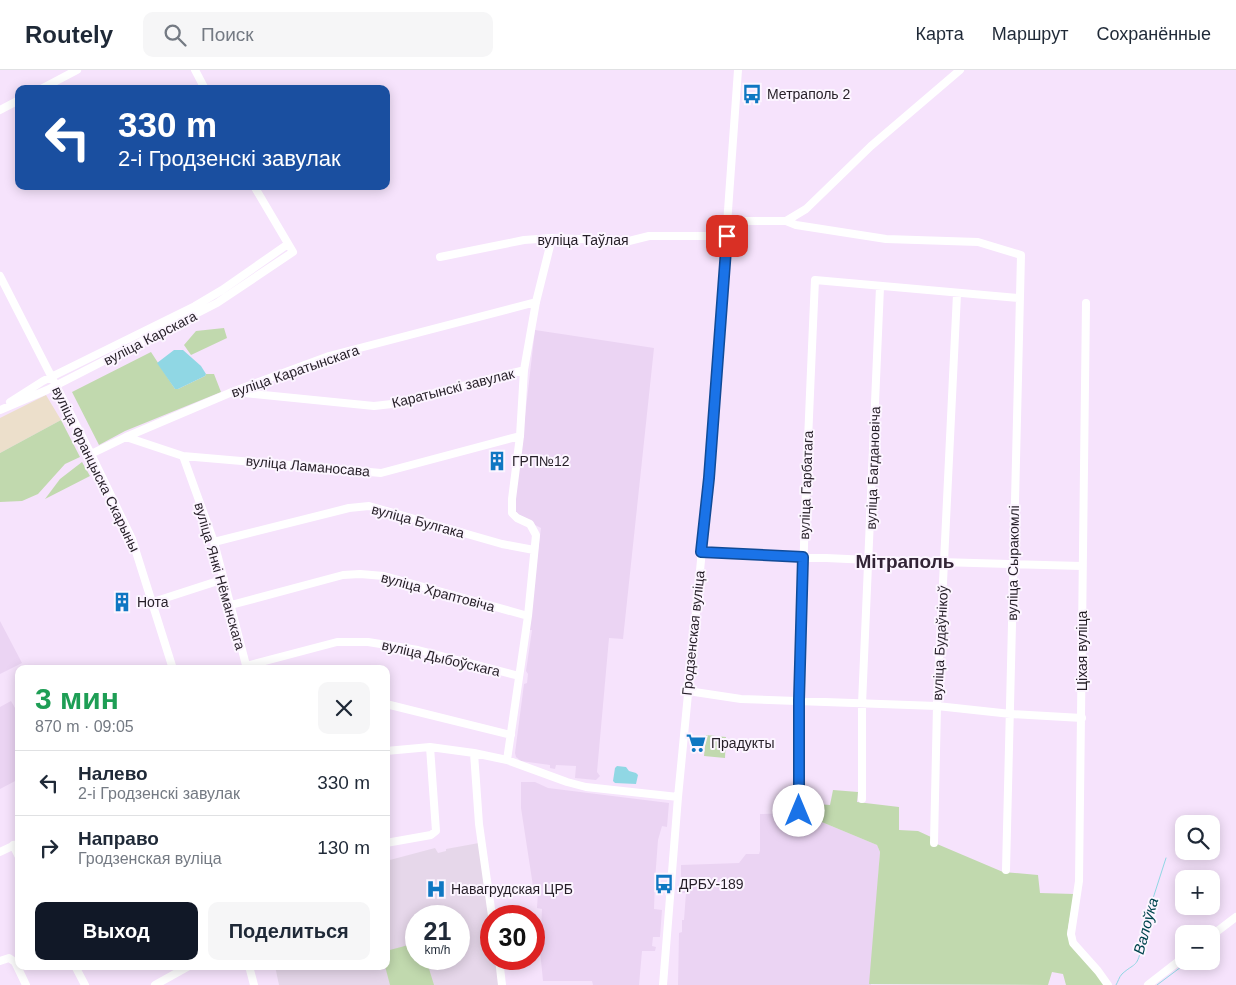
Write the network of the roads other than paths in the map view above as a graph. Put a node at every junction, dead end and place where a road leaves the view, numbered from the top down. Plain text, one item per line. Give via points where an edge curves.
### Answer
1 (77, 70) edge
2 (195, 70) edge
3 (738, 70) edge
4 (960, 70) edge
5 (49, 85) edge
6 (203, 85) edge
7 (15, 102) edge
8 (0, 110) edge
9 (256, 190) edge
10 (728, 221) junction
11 (786, 221) junction
12 (727, 236) junction
13 (552, 238) junction
14 (288, 244) junction
15 (440, 257) dead end
16 (0, 276) edge
17 (880, 287) junction
18 (957, 294) junction
19 (1019, 298) junction
20 (536, 302) junction
21 (1086, 303) dead end
22 (524, 370) junction
23 (51, 377) junction
24 (56, 386) junction
25 (232, 392) junction
26 (0, 409) edge
27 (520, 436) junction
28 (126, 437) junction
29 (91, 454) junction
30 (183, 456) junction
31 (214, 542) junction
32 (534, 550) junction
33 (701, 552) junction
34 (803, 557) junction
35 (869, 560) junction
36 (944, 562) junction
37 (1013, 565) junction
38 (1082, 566) junction
39 (224, 579) junction
40 (153, 602) junction
41 (231, 605) junction
42 (528, 616) junction
43 (172, 665) edge
44 (246, 665) edge
45 (253, 665) edge
46 (518, 676) junction
47 (688, 690) junction
48 (799, 700) junction
49 (862, 704) junction
50 (390, 705) edge
51 (937, 706) junction
52 (1011, 714) junction
53 (1082, 718) junction
54 (511, 736) junction
55 (430, 747) junction
56 (390, 751) edge
57 (474, 753) junction
58 (507, 760) junction
59 (678, 797) junction
60 (862, 799) dead end
61 (799, 811) dead end
62 (390, 842) edge
63 (934, 843) dead end
64 (15, 844) edge
65 (0, 852) edge
66 (1006, 870) dead end
67 (491, 905) edge
68 (1236, 917) edge
69 (1220, 929) edge
70 (0, 961) edge
71 (15, 962) edge
72 (1175, 964) edge
73 (19, 970) edge
74 (77, 970) edge
75 (182, 970) edge
76 (251, 970) edge
77 (500, 970) edge
78 (26, 985) edge
79 (84, 985) edge
80 (155, 985) edge
81 (254, 985) edge
82 (502, 985) edge
83 (663, 985) edge
84 (1108, 985) edge
85 (1148, 985) edge

1 - 5 street
2 - 6 street
3 - 10 street, Гродзенская вуліца
4 - 11 street via 871,146 806,210
7 - 8 street
9 - 14 street
10 - 11 street
10 - 12 street, Гродзенская вуліца
11 - 19 street, вуліца Сыракомлі via 886,239 978,242 1021,255
12 - 13 street, вуліца Таўлая via 649,236 629,241
12 - 33 street, Гродзенская вуліца
13 - 15 street, вуліца Таўлая via 524,240
13 - 20 street
14 - 23 street, вуліца Карскага via 195,306
14 - 24 street, вуліца Карскага via 293,252 217,303
16 - 23 street, вуліца Францыска Скарыны
17 - 18 street
17 - 34 street, вуліца Гарбатага via 815,280
17 - 35 street, вуліца Багдановіча
18 - 19 street
18 - 36 street, вуліца Будаўнікоў
19 - 37 street, вуліца Сыракомлі
20 - 22 street
20 - 25 street, вуліца Каратынскага via 329,356
21 - 38 street, Ціхая вуліца
22 - 25 street, Каратынскі завулак via 374,406
22 - 27 street
23 - 24 street, вуліца Францыска Скарыны
23 - 26 street, вуліца Карскага
24 - 26 street, вуліца Карскага
24 - 29 street, вуліца Францыска Скарыны
25 - 28 street, вуліца Каратынскага
27 - 30 street, вуліца Ламаносава via 381,473
27 - 32 street via 512,513 530,524 536,535
28 - 29 street, вуліца Каратынскага
28 - 30 street, вуліца Ламаносава
29 - 40 street, вуліца Францыска Скарыны via 132,539
30 - 31 street, вуліца Янкі Нёманскага
31 - 32 street, вуліца Булгака via 368,506
31 - 39 street, вуліца Янкі Нёманскага
32 - 42 street
33 - 34 street
33 - 47 street, Гродзенская вуліца
34 - 35 street
34 - 48 street, вуліца Гарбатага
35 - 36 street
35 - 49 street, вуліца Багдановіча
36 - 37 street
36 - 51 street, вуліца Будаўнікоў
37 - 38 street
37 - 52 street, вуліца Сыракомлі
38 - 53 street, Ціхая вуліца
39 - 40 street
39 - 41 street, вуліца Янкі Нёманскага
40 - 43 street, вуліца Францыска Скарыны
41 - 42 street, вуліца Храптовіча via 343,575 360,574 384,576
41 - 44 street, вуліца Янкі Нёманскага
42 - 46 street
45 - 46 street, вуліца Дыбоўскага via 336,642 368,642 418,650
46 - 54 street
47 - 48 street via 742,699
47 - 59 street, Гродзенская вуліца
48 - 49 street
48 - 61 street, вуліца Гарбатага
49 - 51 street
49 - 60 street, вуліца Багдановіча
50 - 54 street
51 - 52 street
51 - 63 street, вуліца Будаўнікоў
52 - 53 street
52 - 66 street, вуліца Сыракомлі
53 - 84 street, Ціхая вуліца via 1079,881 1071,934 1073,943
54 - 58 street
55 - 56 street
55 - 57 street
55 - 62 street via 436,831 431,835
57 - 58 street
57 - 67 street
58 - 59 street via 586,787
59 - 83 street, Гродзенская вуліца
64 - 65 street
68 - 69 street
70 - 71 street via 9,958
72 - 85 street
73 - 78 street
74 - 79 street
75 - 80 street
76 - 81 street
77 - 82 street

